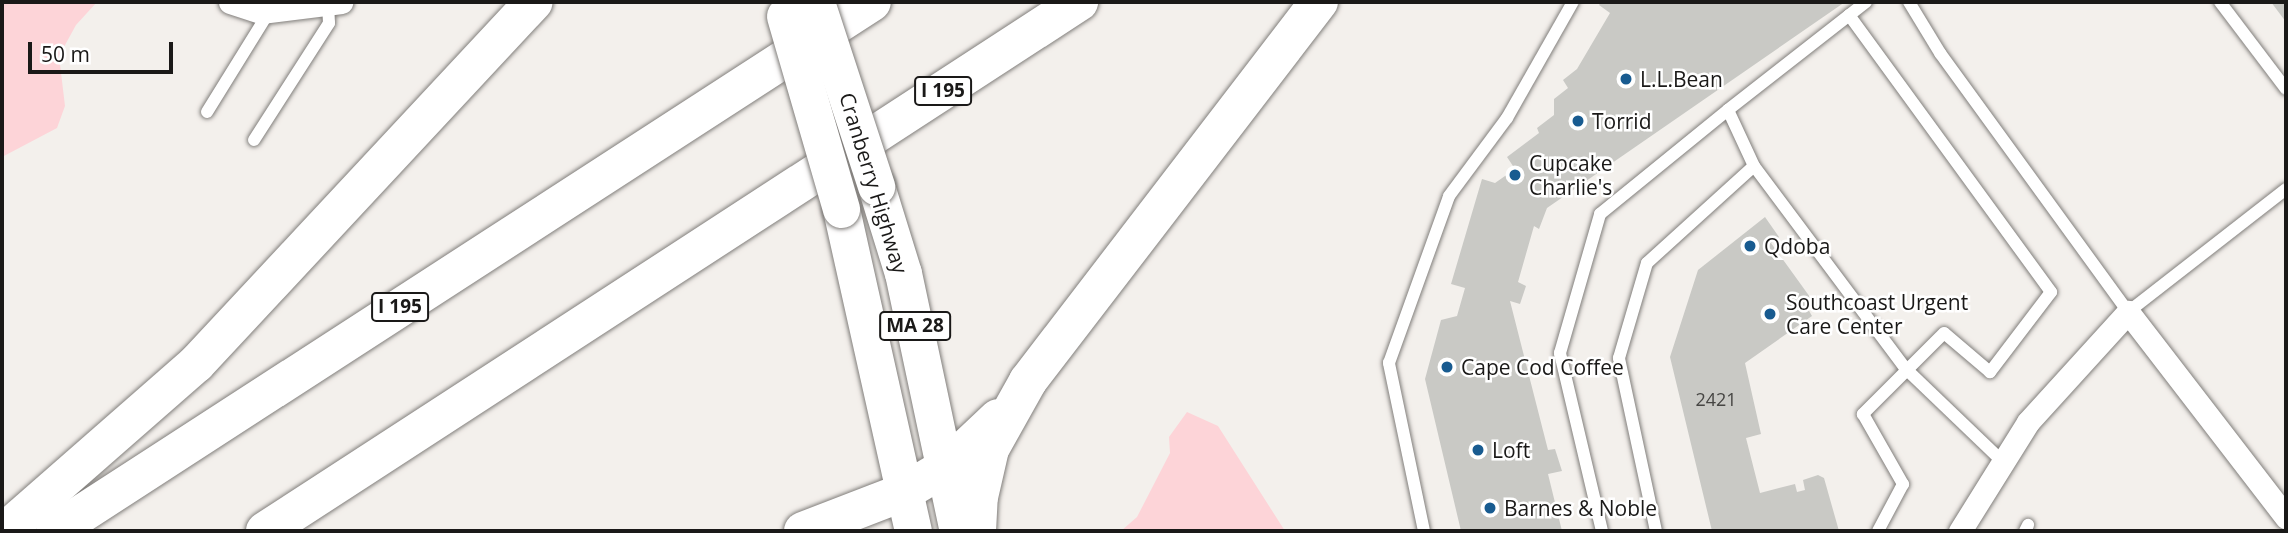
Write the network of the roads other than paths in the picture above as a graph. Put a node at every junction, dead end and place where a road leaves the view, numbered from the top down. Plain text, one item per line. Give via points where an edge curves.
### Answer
1 (230, 2) edge
2 (534, 2) edge
3 (872, 2) edge
4 (1079, 2) edge
5 (1319, 2) edge
6 (1573, 2) edge
7 (1866, 2) edge
8 (1909, 2) edge
9 (2220, 2) edge
10 (334, 3) edge
11 (794, 7) edge
12 (269, 12) junction
13 (1849, 15) junction
14 (2286, 89) edge
15 (1728, 110) junction
16 (206, 112) dead end
17 (254, 141) dead end
18 (1754, 166) junction
19 (2286, 189) edge
20 (2128, 312) junction
21 (1905, 368) junction
22 (1028, 381) junction
23 (2002, 461) junction
24 (946, 467) junction
25 (904, 492) junction
26 (2286, 517) edge
27 (5, 531) edge
28 (55, 531) edge
29 (265, 531) edge
30 (803, 531) edge
31 (913, 531) edge
32 (958, 531) edge
33 (977, 531) edge
34 (1424, 531) edge
35 (1602, 531) edge
36 (1656, 531) edge
37 (1878, 531) edge
38 (1960, 531) edge

1 - 12 street via 253,12
2 - 27 highway via 196,364
3 - 28 highway, I 195
4 - 29 highway, I 195
5 - 22 highway
6 - 34 lane via 1507,118 1449,196 1389,363
7 - 13 lane
8 - 20 lane via 1931,41
9 - 14 lane
10 - 12 street
10 - 17 lane via 329,23
11 - 24 main road, Cranberry Highway / MA 28, bridge via 876,186 903,273
11 - 25 main road, Cranberry Highway / MA 28, bridge
12 - 16 lane
13 - 15 lane
13 - 21 lane via 2051,292 1990,372 1944,333
15 - 18 lane
15 - 35 lane via 1600,214 1560,353
18 - 21 lane
18 - 36 lane via 1647,263 1619,358
19 - 20 lane
20 - 23 street via 2028,422
20 - 26 street
21 - 23 lane
21 - 37 lane via 1863,414 1903,484
22 - 24 highway via 987,432
22 - 33 highway via 990,449 979,496
23 - 38 street
24 - 25 highway
24 - 32 main road, Cranberry Highway / MA 28
25 - 30 highway
25 - 31 main road, Cranberry Highway / MA 28

